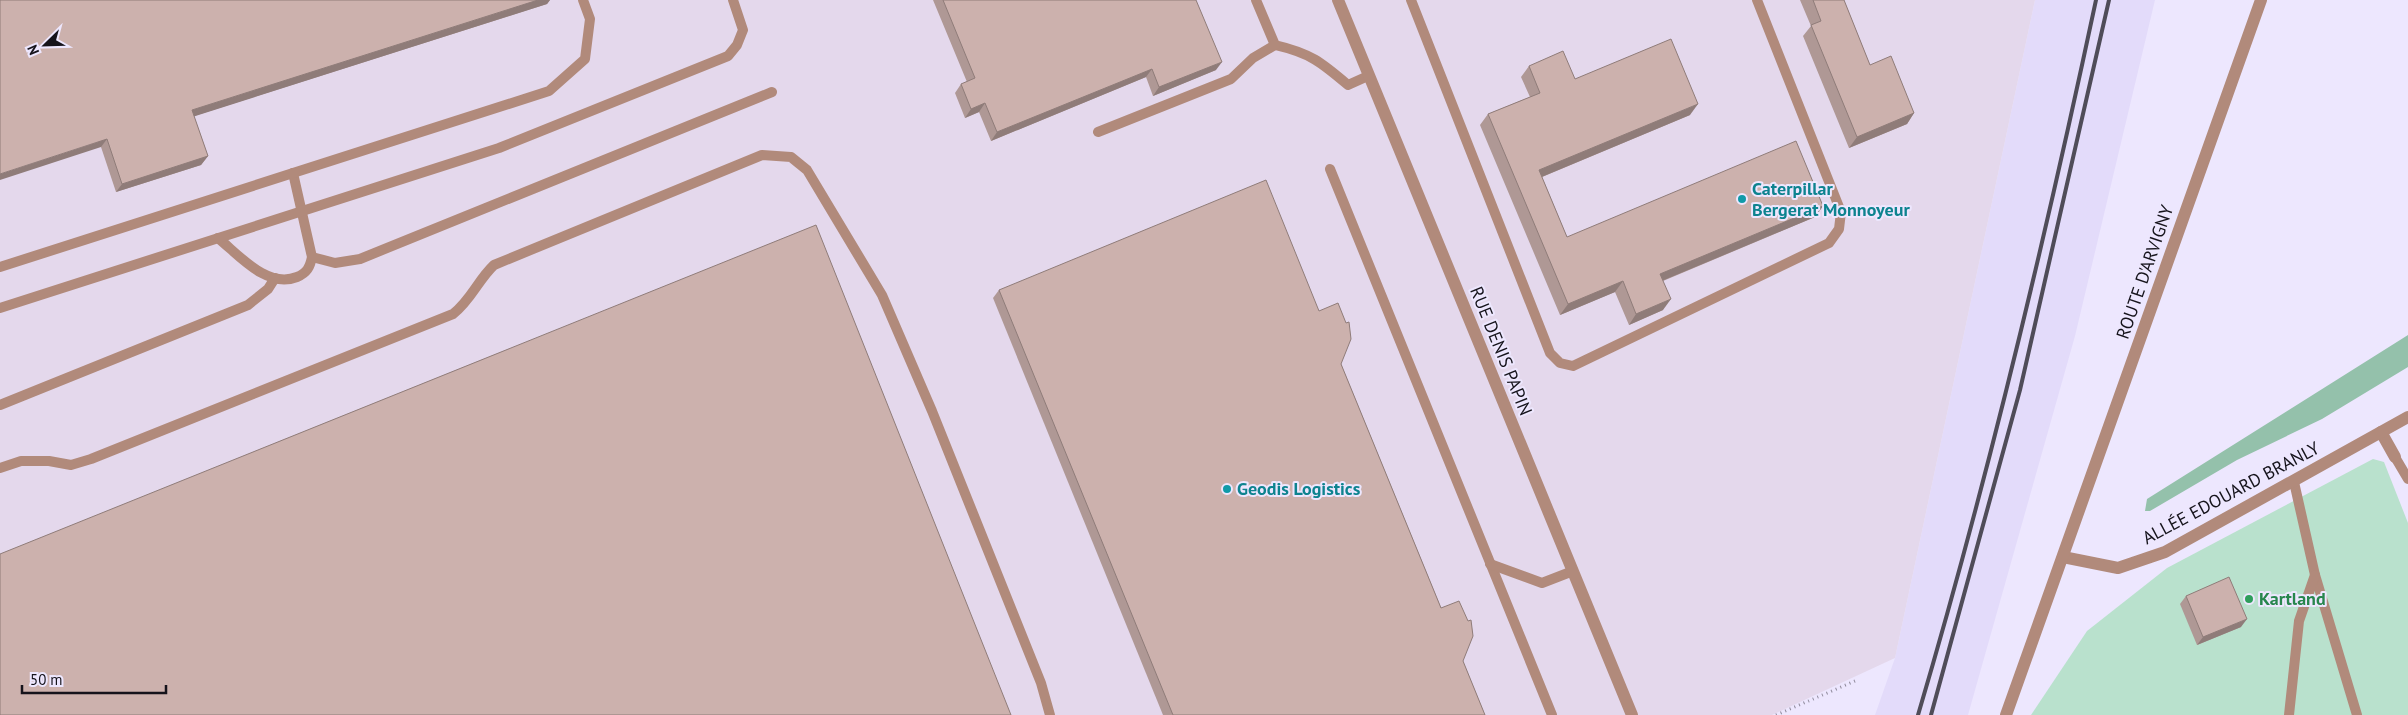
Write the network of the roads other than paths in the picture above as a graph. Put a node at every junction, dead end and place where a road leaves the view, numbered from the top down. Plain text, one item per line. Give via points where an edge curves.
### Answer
1 (583, 0) edge
2 (733, 0) edge
3 (1256, 0) edge
4 (1338, 0) edge
5 (1410, 0) edge
6 (1757, 0) edge
7 (2261, 0) edge
8 (1275, 45) junction
9 (1368, 76) junction
10 (772, 92) dead end
11 (1098, 132) dead end
12 (1330, 169) dead end
13 (293, 173) junction
14 (302, 211) junction
15 (218, 238) junction
16 (312, 257) junction
17 (0, 267) edge
18 (275, 278) junction
19 (0, 308) edge
20 (0, 405) edge
21 (2408, 417) edge
22 (2381, 432) junction
23 (2395, 457) joint
24 (0, 468) edge
25 (2407, 475) edge
26 (2294, 482) junction
27 (2063, 557) junction
28 (1490, 564) junction
29 (1573, 571) junction
30 (2315, 575) junction
31 (1050, 715) edge
32 (1552, 715) edge
33 (1632, 715) edge
34 (2006, 715) edge
35 (2289, 715) edge
36 (2357, 715) edge

1 - 13 lane via 590,19 585,59 549,91
2 - 14 lane via 743,30 728,56 499,148
3 - 8 lane
4 - 9 street, RUE DENIS PAPIN
5 - 6 lane via 1550,353 1560,363 1573,366 1829,243 1840,229 1841,212
7 - 27 street, ROUTE D'ARVIGNY
8 - 9 lane via 1315,57 1348,85
8 - 11 lane via 1253,58 1231,79
9 - 29 street, RUE DENIS PAPIN
10 - 16 lane via 360,259 335,263
12 - 28 lane
13 - 14 lane
13 - 17 lane
14 - 15 lane
14 - 16 lane
15 - 18 lane via 267,277
15 - 19 lane
16 - 18 lane via 304,274 292,279
18 - 20 lane via 268,289 248,305
21 - 22 street, ALLÉE EDOUARD BRANLY
22 - 23 street
22 - 26 street, ALLÉE EDOUARD BRANLY
23 - 25 lane
24 - 31 lane via 21,461 71,465 90,459 454,314 494,265 762,155 791,157 807,170 882,295 1023,638
26 - 27 street, ALLÉE EDOUARD BRANLY via 2165,552 2118,568
26 - 30 lane
27 - 34 street, ROUTE D'ARVIGNY
28 - 29 lane via 1542,584
28 - 32 lane
29 - 33 street, RUE DENIS PAPIN
30 - 35 lane via 2299,621
30 - 36 lane

